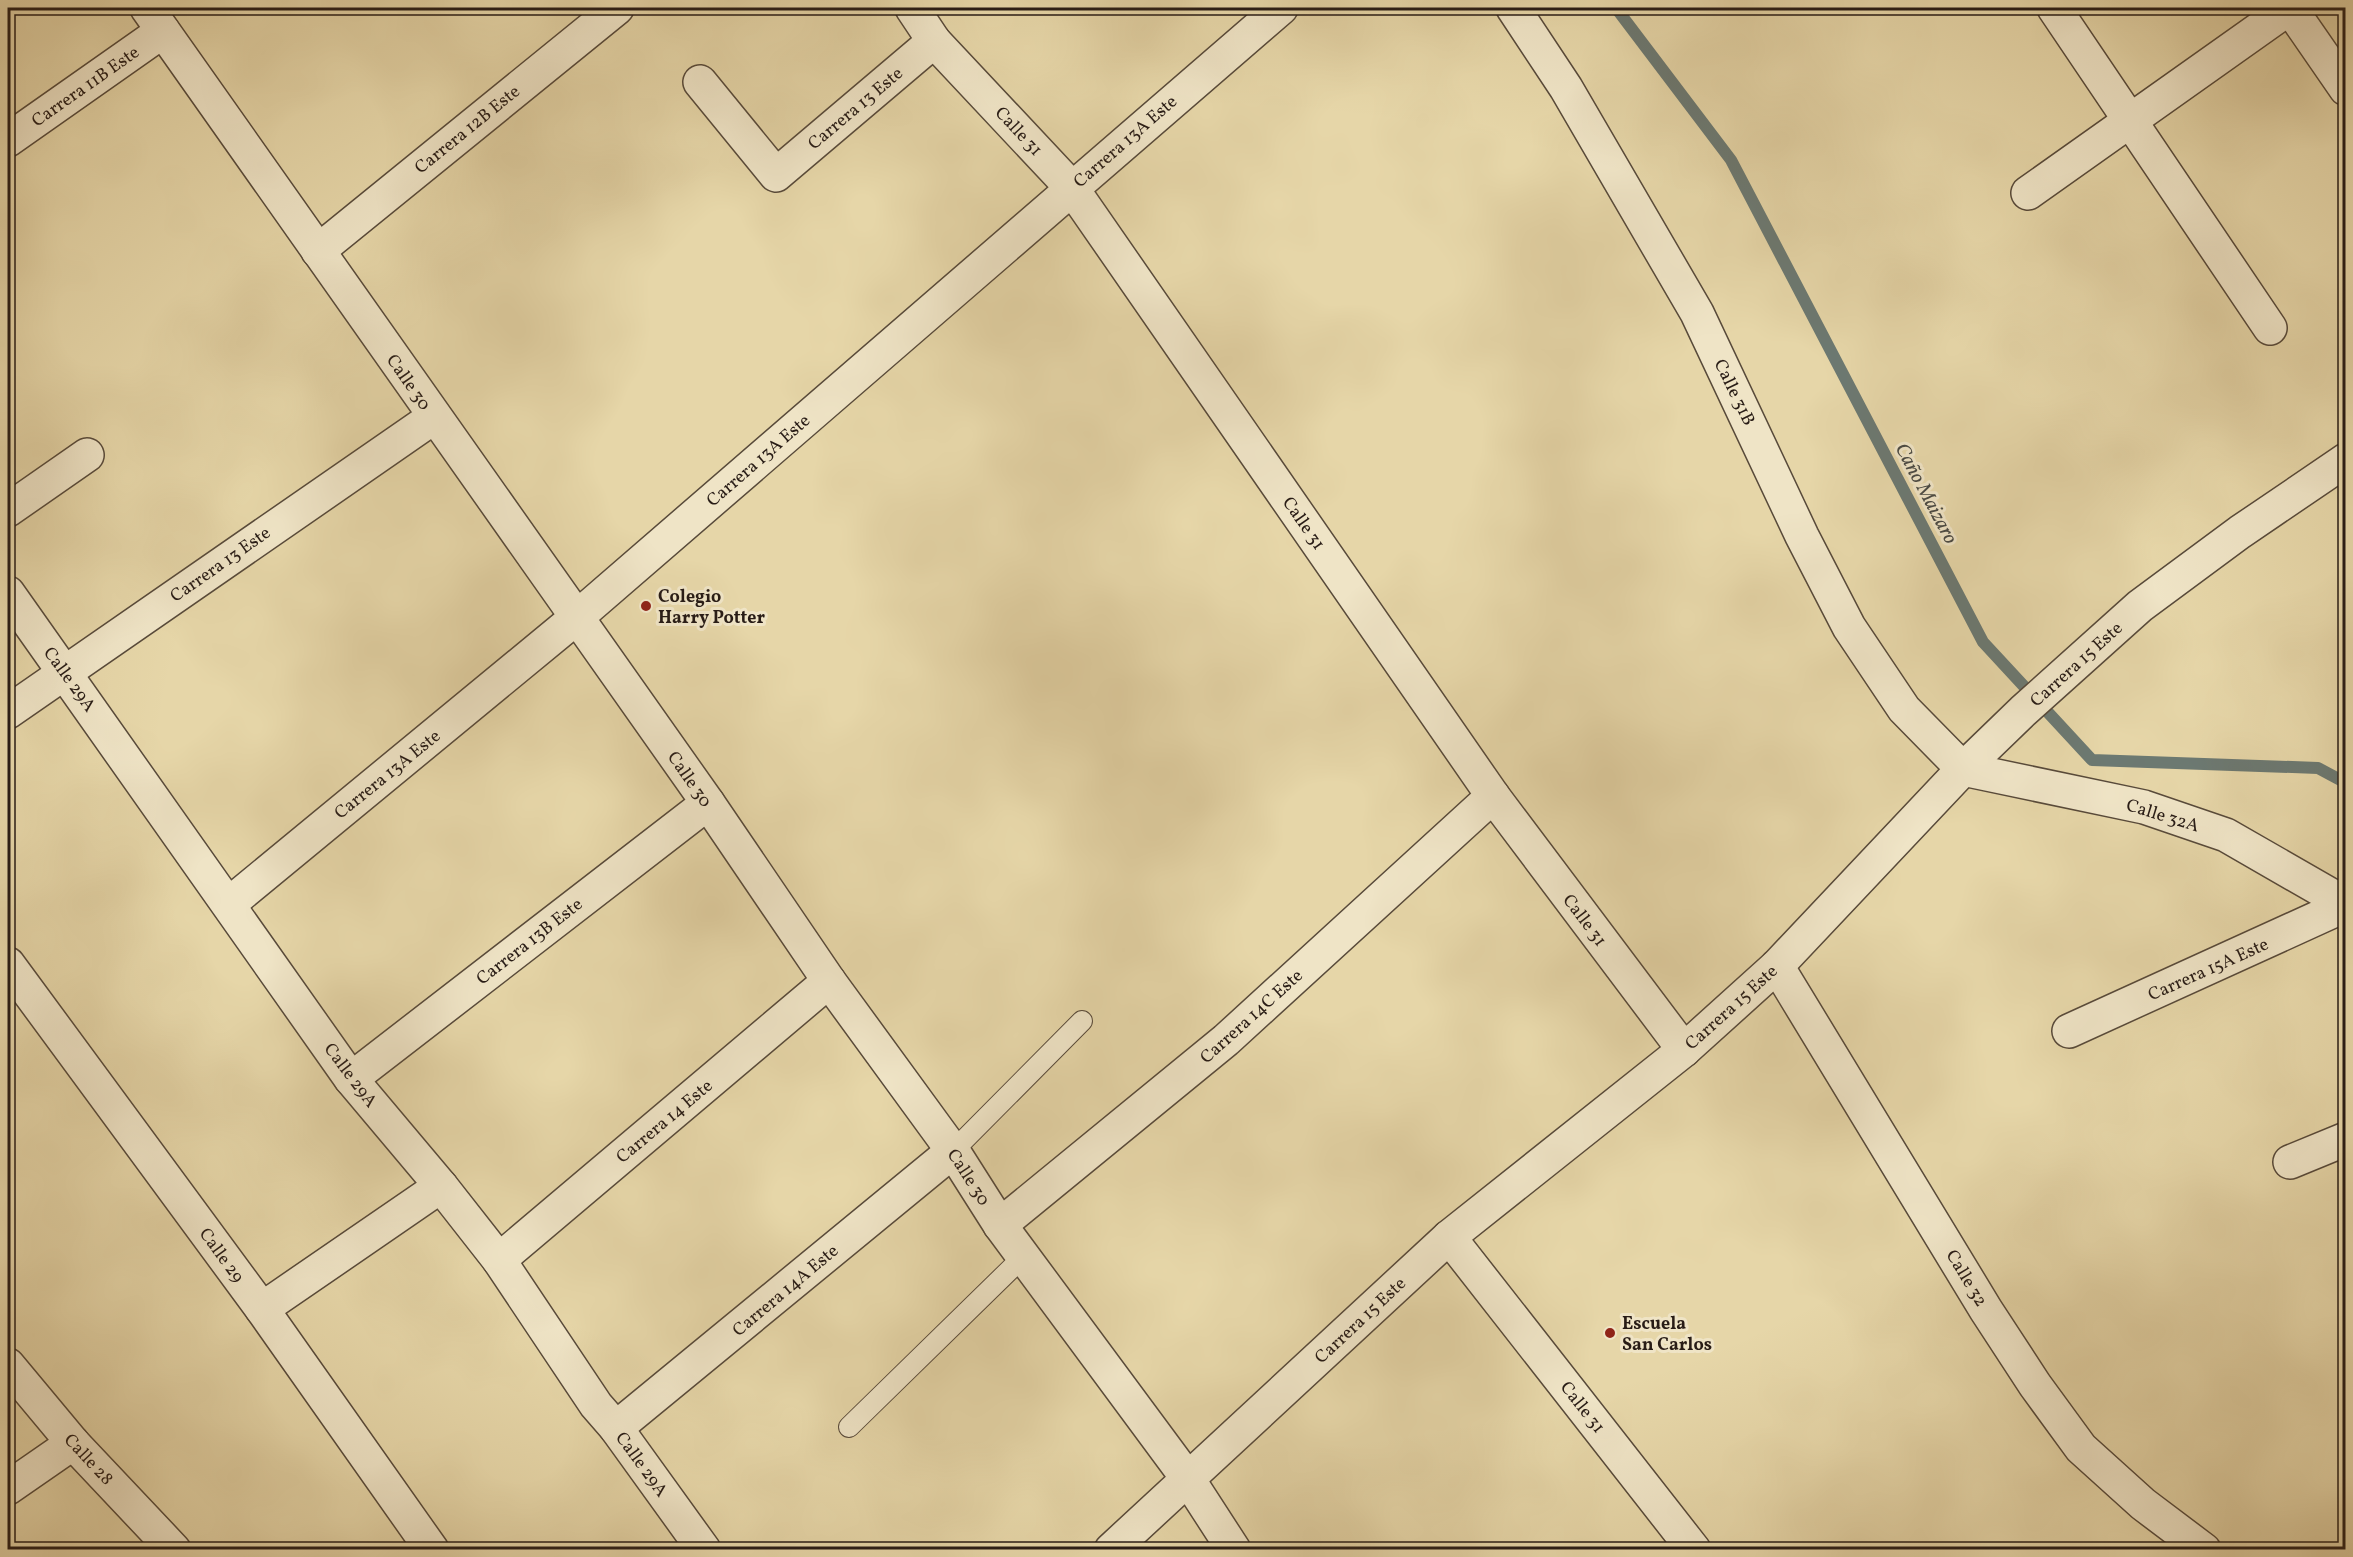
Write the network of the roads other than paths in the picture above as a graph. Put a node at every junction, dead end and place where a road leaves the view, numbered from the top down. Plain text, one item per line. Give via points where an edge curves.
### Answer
1 (617, 8) edge
2 (912, 8) edge
3 (1281, 8) edge
4 (1513, 8) edge
5 (2054, 8) edge
6 (2289, 8) edge
7 (155, 19) edge
8 (934, 41) junction
9 (700, 82) dead end
10 (2346, 89) edge
11 (2131, 121) junction
12 (8, 140) edge
13 (1071, 187) junction
14 (2028, 193) dead end
15 (318, 251) junction
16 (2270, 328) dead end
17 (434, 417) junction
18 (87, 455) dead end
19 (2346, 460) edge
20 (8, 510) edge
21 (8, 593) edge
22 (576, 618) junction
23 (65, 671) junction
24 (8, 712) edge
25 (1963, 769) junction
26 (1492, 796) junction
27 (708, 803) junction
28 (229, 904) junction
29 (2346, 905) edge
30 (8, 964) edge
31 (1777, 966) junction
32 (829, 981) junction
33 (1082, 1021) dead end
34 (2069, 1031) dead end
35 (1684, 1050) junction
36 (351, 1079) junction
37 (2346, 1139) edge
38 (953, 1151) junction
39 (2290, 1161) dead end
40 (441, 1186) junction
41 (1000, 1225) junction
42 (1449, 1237) junction
43 (1024, 1256) junction
44 (499, 1260) junction
45 (262, 1309) junction
46 (8, 1365) edge
47 (849, 1427) dead end
48 (616, 1428) junction
49 (73, 1443) junction
50 (1188, 1479) junction
51 (8, 1488) edge
52 (174, 1550) edge
53 (432, 1550) edge
54 (704, 1550) edge
55 (1111, 1550) edge
56 (1233, 1550) edge
57 (1694, 1550) edge
58 (2204, 1550) edge

1 - 15 street, Carrera 12B Este
2 - 8 street, Calle 31
3 - 13 street, Carrera 13A Este
4 - 25 street, Calle 31B via 1578,108 1698,314 1849,627 1904,710
5 - 11 street
6 - 10 street
6 - 11 street
7 - 12 street, Carrera 11B Este
7 - 15 street, Calle 30
8 - 9 street, Carrera 13 Este via 776,175
8 - 13 street, Calle 31
11 - 14 street
11 - 16 street
13 - 22 street, Carrera 13A Este
13 - 26 street, Calle 31
15 - 17 street, Calle 30
17 - 22 street, Calle 30
17 - 23 street, Carrera 13 Este
18 - 20 street
19 - 25 street, Carrera 15 Este via 2140,606
21 - 23 street, Calle 29A
22 - 27 street, Calle 30
22 - 28 street, Carrera 13A Este
23 - 24 street, Carrera 13 Este
23 - 28 street, Calle 29A
25 - 29 street, Calle 32A via 2144,807 2226,835
25 - 31 street, Carrera 15 Este
26 - 35 street, Calle 31
26 - 41 street, Carrera 14C Este via 1226,1040
27 - 32 street, Calle 30
27 - 36 street, Carrera 13B Este
28 - 36 street, Calle 29A
29 - 34 street, Carrera 15A Este
30 - 45 street, Calle 29
31 - 35 street, Carrera 15 Este
31 - 58 street, Calle 32 via 1986,1310 2081,1448 2143,1504
32 - 38 street, Calle 30
32 - 44 street, Carrera 14 Este
33 - 38 lane
35 - 42 street, Carrera 15 Este
36 - 40 street, Calle 29A
37 - 39 street
38 - 41 street, Calle 30
38 - 48 street, Carrera 14A Este
40 - 44 street, Calle 29A
40 - 45 street
41 - 43 street, Calle 30
42 - 50 street, Carrera 15 Este
42 - 57 street, Calle 31
43 - 47 lane
43 - 50 street, Calle 30
44 - 48 street, Calle 29A via 596,1405
45 - 53 street, Calle 29
46 - 49 street, Calle 28
48 - 54 street, Calle 29A
49 - 51 street
49 - 52 street, Calle 28
50 - 55 street, Carrera 15 Este
50 - 56 street, Calle 30

